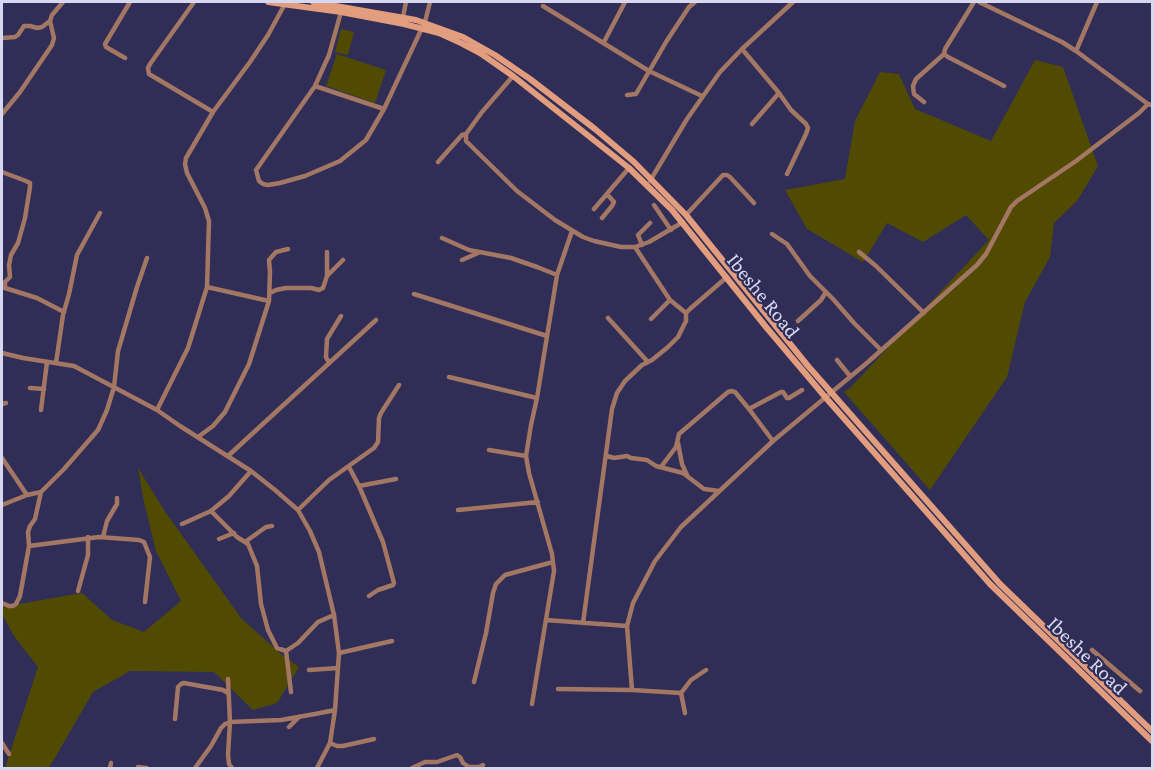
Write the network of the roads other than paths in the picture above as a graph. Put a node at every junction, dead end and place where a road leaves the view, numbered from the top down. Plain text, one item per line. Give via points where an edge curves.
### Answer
1 (63, 2) edge
2 (130, 2) edge
3 (194, 2) edge
4 (268, 2) edge
5 (313, 2) edge
6 (406, 2) edge
7 (430, 2) edge
8 (625, 2) edge
9 (695, 2) edge
10 (793, 2) edge
11 (974, 2) edge
12 (983, 2) edge
13 (1097, 2) edge
14 (285, 3) edge
15 (543, 6) dead end
16 (341, 12) junction
17 (403, 17) junction
18 (51, 21) junction
19 (423, 25) junction
20 (2, 38) edge
21 (604, 42) junction
22 (742, 49) junction
23 (1076, 51) junction
24 (944, 54) junction
25 (125, 58) dead end
26 (649, 71) junction
27 (513, 76) junction
28 (315, 86) junction
29 (1004, 86) dead end
30 (779, 93) junction
31 (627, 95) dead end
32 (702, 96) junction
33 (924, 102) dead end
34 (1150, 105) edge
35 (384, 109) junction
36 (213, 112) junction
37 (2, 114) edge
38 (752, 124) dead end
39 (466, 134) junction
40 (438, 162) dead end
41 (629, 168) junction
42 (2, 172) edge
43 (787, 174) dead end
44 (650, 182) junction
45 (607, 194) junction
46 (754, 203) dead end
47 (654, 205) dead end
48 (594, 209) dead end
49 (100, 213) dead end
50 (686, 215) junction
51 (602, 218) dead end
52 (682, 222) junction
53 (650, 223) dead end
54 (670, 230) junction
55 (572, 231) junction
56 (772, 234) dead end
57 (442, 238) dead end
58 (642, 246) junction
59 (634, 248) junction
60 (288, 249) dead end
61 (327, 252) dead end
62 (481, 252) junction
63 (859, 252) dead end
64 (147, 258) dead end
65 (343, 260) dead end
66 (462, 260) dead end
67 (557, 275) junction
68 (327, 276) junction
69 (727, 277) junction
70 (3, 287) edge
71 (207, 287) junction
72 (826, 292) junction
73 (270, 293) junction
74 (414, 294) dead end
75 (670, 300) junction
76 (269, 302) junction
77 (64, 312) junction
78 (687, 313) junction
79 (924, 313) junction
80 (341, 316) dead end
81 (608, 318) dead end
82 (651, 319) dead end
83 (376, 320) dead end
84 (798, 321) dead end
85 (547, 336) junction
86 (881, 350) junction
87 (2, 353) edge
88 (837, 360) dead end
89 (47, 362) junction
90 (648, 362) junction
91 (56, 363) junction
92 (329, 363) junction
93 (449, 376) dead end
94 (850, 376) junction
95 (399, 385) dead end
96 (114, 387) junction
97 (30, 388) dead end
98 (44, 389) junction
99 (802, 390) dead end
100 (829, 396) junction
101 (537, 398) junction
102 (748, 409) junction
103 (41, 410) dead end
104 (157, 410) junction
105 (198, 438) junction
106 (677, 440) junction
107 (773, 441) junction
108 (489, 450) dead end
109 (228, 456) junction
110 (526, 456) junction
111 (607, 456) junction
112 (2, 458) edge
113 (349, 467) junction
114 (661, 467) junction
115 (251, 471) junction
116 (687, 476) junction
117 (396, 479) dead end
118 (359, 486) junction
119 (719, 491) junction
120 (41, 492) junction
121 (27, 495) junction
122 (117, 498) dead end
123 (538, 502) junction
124 (2, 505) edge
125 (298, 510) junction
126 (458, 510) dead end
127 (211, 511) junction
128 (182, 524) dead end
129 (272, 526) dead end
130 (234, 533) junction
131 (88, 537) junction
132 (103, 537) junction
133 (219, 539) dead end
134 (245, 542) junction
135 (29, 546) junction
136 (553, 562) junction
137 (78, 591) dead end
138 (369, 596) dead end
139 (145, 602) dead end
140 (2, 603) edge
141 (334, 615) junction
142 (546, 620) junction
143 (583, 623) junction
144 (627, 626) junction
145 (392, 641) dead end
146 (1092, 650) dead end
147 (286, 651) junction
148 (339, 653) junction
149 (338, 668) junction
150 (309, 670) dead end
151 (705, 670) dead end
152 (228, 679) dead end
153 (474, 682) dead end
154 (558, 689) dead end
155 (632, 690) junction
156 (1140, 691) dead end
157 (291, 692) dead end
158 (228, 693) junction
159 (681, 693) junction
160 (532, 704) dead end
161 (335, 710) junction
162 (685, 712) dead end
163 (299, 717) junction
164 (175, 719) dead end
165 (230, 722) junction
166 (289, 727) dead end
167 (1152, 732) edge
168 (374, 739) dead end
169 (1152, 741) edge
170 (2, 743) edge
171 (330, 743) junction
172 (9, 754) dead end
173 (483, 765) dead end
174 (138, 767) dead end
175 (147, 768) edge
176 (195, 768) edge
177 (232, 768) edge
178 (317, 768) edge
179 (412, 768) edge

1 - 18 street
2 - 25 street via 105,44
3 - 36 street via 150,64 149,74
4 - 14 main road, Ibeshe Road
5 - 17 main road, Ibeshe Road
6 - 17 street
7 - 19 street
8 - 21 street
9 - 26 street
10 - 22 street
11 - 24 street
12 - 23 street
13 - 23 street
14 - 16 main road, Ibeshe Road
14 - 36 street via 268,35
15 - 21 street
16 - 19 main road, Ibeshe Road
16 - 28 street
17 - 19 main road, Ibeshe Road
18 - 20 street via 38,28 24,26 15,37
18 - 37 street via 52,45
19 - 27 main road, Ibeshe Road via 461,43
19 - 35 street
19 - 44 main road, Ibeshe Road via 463,37 530,79 595,129
21 - 26 street
22 - 30 street
22 - 32 street
23 - 34 street
24 - 29 street
24 - 33 street via 916,79 914,94
26 - 31 street via 636,94
26 - 32 street
27 - 39 street
27 - 41 main road, Ibeshe Road
28 - 35 street
28 - 35 street via 256,171 264,184 305,176 340,161 366,140
30 - 38 street
30 - 43 street via 808,128
32 - 44 street
34 - 79 street via 1017,201 977,265
36 - 71 street via 184,164 209,221
39 - 40 street
39 - 55 street via 466,141 498,174
41 - 44 main road, Ibeshe Road
41 - 45 street
42 - 70 street via 30,183 25,218 11,255 10,277
44 - 50 main road, Ibeshe Road
44 - 52 main road, Ibeshe Road
45 - 48 street
45 - 51 street via 614,202
46 - 50 street via 730,177 723,175
47 - 54 street
49 - 77 street via 77,255
50 - 100 main road, Ibeshe Road
52 - 54 street
52 - 69 main road, Ibeshe Road
53 - 58 street via 638,236
54 - 58 street
55 - 59 street via 594,242
55 - 67 street
56 - 72 street via 787,244
57 - 62 street
58 - 59 street
59 - 75 street
60 - 73 street via 276,252 269,260
61 - 68 street
62 - 66 street
62 - 67 street via 518,260
63 - 79 street
64 - 96 street via 118,351
65 - 68 street
67 - 85 street
68 - 73 street via 319,290 286,288
69 - 78 street
69 - 100 main road, Ibeshe Road
70 - 77 street
71 - 76 street
71 - 104 street via 183,362
72 - 84 street
72 - 86 street
73 - 76 street
74 - 85 street
75 - 78 street
75 - 82 street
76 - 105 street via 249,364 225,412
77 - 91 street
78 - 90 street via 678,337
79 - 86 street
80 - 92 street via 327,339
81 - 90 street
83 - 92 street
85 - 101 street
86 - 94 street
87 - 89 street
88 - 94 street
89 - 91 street
89 - 98 street
90 - 111 street via 625,381 618,393 612,409
91 - 96 street via 74,366
92 - 109 street
93 - 101 street
94 - 100 street
95 - 113 street via 379,418 378,442
96 - 104 street
96 - 120 street via 98,430
97 - 98 street
98 - 103 street
99 - 102 street via 789,398 781,392
100 - 107 street
100 - 167 main road, Ibeshe Road via 1000,584
100 - 169 main road, Ibeshe Road via 990,584
101 - 110 street
102 - 106 street via 735,392 728,392
102 - 107 street
104 - 105 street
105 - 109 street
106 - 114 street
106 - 116 street
107 - 119 street
108 - 110 street
109 - 115 street
110 - 123 street
111 - 114 street via 647,460
111 - 143 street
112 - 121 street
113 - 118 street
113 - 125 street
114 - 116 street
115 - 125 street
115 - 127 street
116 - 119 street via 704,489
117 - 118 street
118 - 138 street via 383,542 394,583
119 - 144 street via 681,527 655,561 633,603
120 - 121 street
120 - 135 street via 28,532
121 - 124 street
122 - 132 street
123 - 126 street
123 - 136 street
125 - 141 street via 319,552
127 - 128 street
127 - 130 street
129 - 134 street
130 - 133 street
130 - 134 street
131 - 132 street
131 - 135 street
131 - 137 street via 88,555
132 - 139 street via 144,542 150,557
134 - 147 street via 257,566 268,630 277,648
135 - 140 street via 20,596 13,606
136 - 142 street
136 - 153 street via 505,575 496,584
141 - 147 street via 318,622
141 - 148 street
142 - 143 street
142 - 160 street
143 - 144 street
144 - 155 street
145 - 148 street
146 - 156 street
147 - 157 street
148 - 149 street
149 - 150 street
149 - 161 street
151 - 159 street
152 - 158 street
154 - 155 street
155 - 159 street
158 - 164 street via 181,684
158 - 165 street
159 - 162 street
161 - 163 street
161 - 171 street
163 - 165 street
163 - 166 street
165 - 176 street via 221,728
165 - 177 street via 228,755
168 - 171 street via 343,746
170 - 172 street
171 - 178 street
173 - 179 street via 469,767 457,755
174 - 175 street

